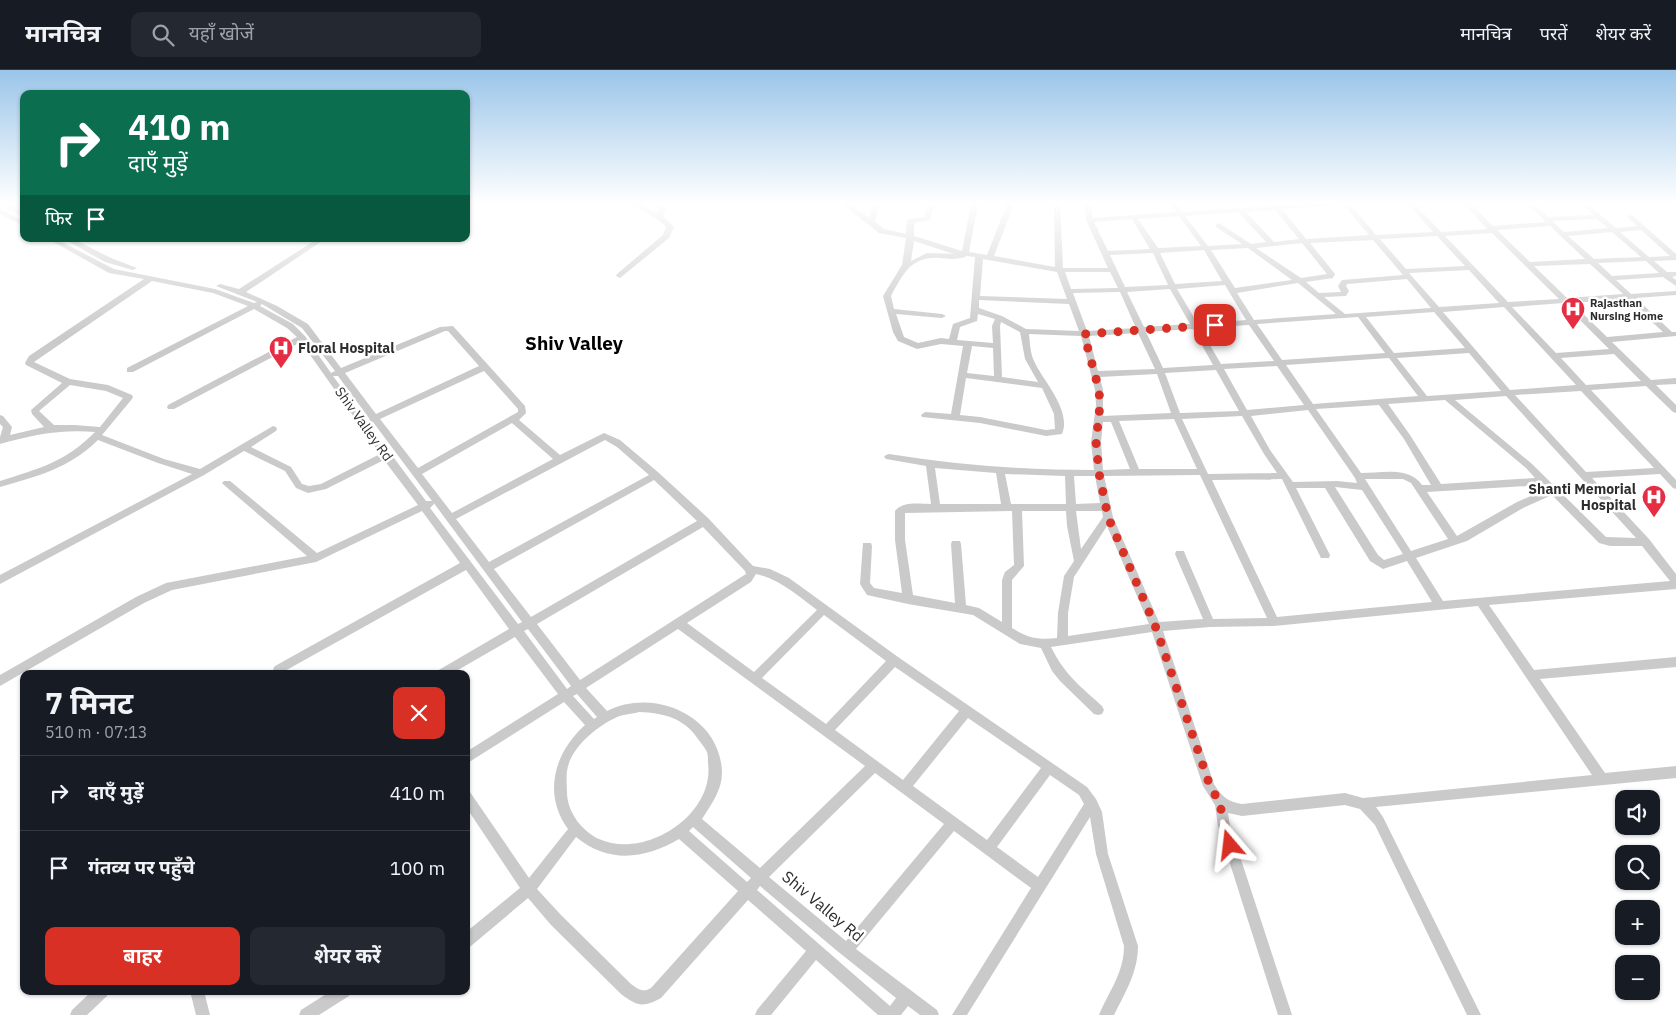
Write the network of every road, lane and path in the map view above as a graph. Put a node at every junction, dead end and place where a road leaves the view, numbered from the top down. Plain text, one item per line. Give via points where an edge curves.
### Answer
1 (68, 248) edge
2 (87, 248) edge
3 (308, 248) edge
4 (652, 248) edge
5 (908, 248) edge
6 (946, 248) edge
7 (966, 248) edge
8 (994, 248) edge
9 (1059, 248) edge
10 (1104, 248) edge
11 (1203, 248) edge
12 (1206, 248) edge
13 (1252, 248) edge
14 (1311, 248) edge
15 (1384, 248) edge
16 (1452, 248) edge
17 (1511, 248) edge
18 (1579, 248) edge
19 (1635, 248) edge
20 (1665, 248) edge
21 (1155, 250) junction
22 (1106, 253) junction
23 (965, 254) junction
24 (979, 256) junction
25 (990, 258) junction
26 (1676, 258) edge
27 (1647, 259) junction
28 (1592, 260) junction
29 (1527, 264) junction
30 (906, 266) junction
31 (1471, 268) junction
32 (1060, 270) junction
33 (1114, 270) junction
34 (1406, 274) junction
35 (1665, 274) junction
36 (1676, 274) edge
37 (620, 276) dead end
38 (151, 278) junction
39 (1612, 278) junction
40 (1301, 282) junction
41 (1676, 284) edge
42 (1172, 286) junction
43 (1230, 287) junction
44 (1122, 290) junction
45 (1068, 291) junction
46 (240, 292) junction
47 (1676, 293) edge
48 (1316, 294) junction
49 (1632, 297) junction
50 (976, 298) junction
51 (1072, 302) junction
52 (1565, 302) junction
53 (259, 304) junction
54 (1507, 306) junction
55 (976, 310) junction
56 (1438, 310) junction
57 (893, 312) junction
58 (942, 316) dead end
59 (1361, 316) junction
60 (1344, 317) junction
61 (999, 318) junction
62 (1252, 323) junction
63 (1196, 327) junction
64 (1141, 331) junction
65 (1024, 332) junction
66 (1084, 334) junction
67 (1674, 334) edge
68 (302, 338) junction
69 (1604, 340) junction
70 (954, 342) junction
71 (968, 343) junction
72 (997, 346) junction
73 (1471, 350) junction
74 (1615, 351) junction
75 (1392, 355) junction
76 (1554, 356) junction
77 (1280, 363) junction
78 (484, 367) junction
79 (1220, 367) junction
80 (130, 370) dead end
81 (1160, 371) junction
82 (340, 372) junction
83 (1096, 374) junction
84 (962, 375) junction
85 (329, 376) junction
86 (998, 380) junction
87 (1676, 381) edge
88 (68, 382) junction
89 (1648, 382) junction
90 (1046, 386) junction
91 (1585, 388) junction
92 (1508, 393) junction
93 (1448, 398) junction
94 (1425, 399) junction
95 (1382, 403) junction
96 (172, 407) dead end
97 (1309, 407) junction
98 (1676, 410) edge
99 (1246, 413) junction
100 (925, 415) dead end
101 (954, 417) junction
102 (1177, 417) junction
103 (0, 418) edge
104 (373, 419) junction
105 (513, 419) junction
106 (1114, 419) junction
107 (1099, 420) junction
108 (50, 427) junction
109 (273, 429) dead end
110 (99, 433) junction
111 (2, 440) edge
112 (244, 447) junction
113 (386, 455) junction
114 (889, 457) dead end
115 (558, 459) junction
116 (930, 465) junction
117 (1000, 470) junction
118 (1662, 471) junction
119 (1069, 472) junction
120 (201, 473) junction
121 (416, 473) junction
122 (1099, 473) junction
123 (1136, 473) junction
124 (1205, 474) junction
125 (656, 475) junction
126 (1584, 475) junction
127 (1285, 476) junction
128 (1358, 476) junction
129 (1544, 481) junction
130 (228, 483) dead end
131 (0, 484) edge
132 (1328, 484) junction
133 (1290, 485) junction
134 (1676, 486) edge
135 (1365, 487) junction
136 (1438, 488) junction
137 (1419, 489) junction
138 (1554, 490) junction
139 (436, 500) junction
140 (424, 506) junction
141 (936, 508) junction
142 (1012, 508) junction
143 (1071, 508) junction
144 (1107, 512) junction
145 (450, 518) junction
146 (705, 521) junction
147 (1455, 540) junction
148 (1645, 542) junction
149 (956, 544) dead end
150 (867, 546) dead end
151 (1180, 554) dead end
152 (1325, 555) dead end
153 (1408, 556) junction
154 (316, 558) junction
155 (1078, 559) junction
156 (467, 564) junction
157 (487, 568) junction
158 (750, 569) junction
159 (0, 580) edge
160 (1676, 580) edge
161 (1676, 585) edge
162 (908, 600) junction
163 (1482, 602) junction
164 (1440, 606) junction
165 (961, 607) junction
166 (823, 610) junction
167 (530, 622) junction
168 (1274, 622) junction
169 (678, 623) junction
170 (1210, 623) junction
171 (1156, 628) junction
172 (516, 630) junction
173 (1007, 631) junction
174 (1062, 642) junction
175 (1044, 644) junction
176 (894, 660) junction
177 (1676, 662) edge
178 (279, 669) dead end
179 (448, 670) edge
180 (1530, 675) junction
181 (755, 678) junction
182 (0, 681) edge
183 (578, 687) junction
184 (564, 694) junction
185 (968, 710) junction
186 (1098, 710) dead end
187 (606, 718) junction
188 (593, 726) junction
189 (827, 730) junction
190 (470, 756) edge
191 (875, 765) junction
192 (1049, 767) junction
193 (1676, 772) edge
194 (1602, 779) junction
195 (905, 787) junction
196 (470, 802) edge
197 (1092, 803) junction
198 (1364, 804) junction
199 (1221, 805) junction
200 (694, 820) junction
201 (954, 823) junction
202 (574, 829) junction
203 (681, 832) junction
204 (988, 848) junction
205 (760, 877) junction
206 (1040, 886) junction
207 (529, 888) junction
208 (747, 892) junction
209 (470, 939) edge
210 (815, 950) junction
211 (847, 950) junction
212 (98, 995) edge
213 (198, 995) edge
214 (338, 995) edge
215 (906, 997) junction
216 (77, 1015) edge
217 (203, 1015) edge
218 (306, 1015) edge
219 (762, 1015) edge
220 (891, 1015) edge
221 (932, 1015) edge
222 (959, 1015) edge
223 (1106, 1015) edge
224 (1285, 1015) edge
225 (1474, 1015) edge

1 - 38 street, Shiv Valley Rd via 112,271
2 - 46 street, Shiv Valley Rd via 121,265
3 - 46 street
4 - 37 street
5 - 30 street
6 - 23 street
7 - 23 street
8 - 25 street
9 - 32 street
10 - 22 street
11 - 21 street
12 - 43 street
13 - 40 street
14 - 40 street via 1331,274 1326,278
15 - 34 street
16 - 31 street
17 - 29 street
18 - 28 street
19 - 27 street
20 - 26 street
21 - 22 street
21 - 42 street
22 - 33 street
23 - 24 street
23 - 30 street via 959,257 927,255
24 - 25 street
24 - 50 street
25 - 32 street
26 - 27 street
27 - 28 street
27 - 35 street
28 - 29 street
28 - 39 street
29 - 52 street
30 - 57 street via 887,296
31 - 34 street
31 - 54 street
32 - 33 street
32 - 45 street
33 - 44 street
34 - 48 street via 1345,282 1342,286 1344,294
34 - 56 street
35 - 36 street
35 - 39 street
35 - 41 street
38 - 53 street, Shiv Valley Rd
38 - 88 street via 28,363
39 - 49 street
40 - 43 street
40 - 48 street
42 - 43 street
42 - 44 street
42 - 63 street
43 - 62 street
44 - 45 street
44 - 64 street
45 - 51 street
46 - 53 street, Shiv Valley Rd
47 - 49 street
48 - 60 street
49 - 52 street
49 - 67 street
50 - 51 street
50 - 55 street
51 - 66 street
52 - 54 street
52 - 69 street
53 - 68 street, Shiv Valley Rd
53 - 80 street
53 - 82 street, Shiv Valley Rd via 305,326
54 - 56 street
54 - 76 street
55 - 61 street
55 - 70 street via 972,321 956,326
56 - 59 street
56 - 73 street
57 - 58 street
57 - 70 street via 897,332 907,343 917,346
59 - 60 street
59 - 75 street
60 - 62 street
61 - 65 street
61 - 72 street
62 - 63 street
62 - 77 street
63 - 64 street
63 - 79 street
64 - 66 street
64 - 81 street
65 - 66 street
65 - 90 street via 1029,358
66 - 83 street
67 - 69 street
68 - 85 street, Shiv Valley Rd
68 - 96 street
69 - 74 street
70 - 71 street
71 - 72 street
71 - 84 street
72 - 86 street
73 - 75 street
73 - 92 street
74 - 76 street
74 - 89 street
75 - 77 street
75 - 94 street
76 - 91 street
77 - 79 street
77 - 97 street
78 - 82 street via 453,330 446,328
78 - 104 street
78 - 105 street via 522,408 522,413
79 - 81 street
79 - 99 street
81 - 83 street
81 - 102 street
82 - 85 street
82 - 104 street, Shiv Valley Rd
83 - 107 street
84 - 86 street
84 - 101 street
85 - 113 street, Shiv Valley Rd
86 - 90 street
87 - 89 street
88 - 108 street via 35,412
88 - 110 street via 108,388 130,397
89 - 91 street
89 - 98 street
90 - 101 street via 1059,423 1060,429 1056,433
91 - 92 street
91 - 118 street
92 - 93 street
92 - 126 street
93 - 94 street
93 - 129 street
94 - 95 street
95 - 97 street
95 - 136 street
97 - 99 street
97 - 128 street
99 - 102 street
99 - 127 street
100 - 101 street
102 - 106 street
102 - 124 street
103 - 111 street via 8,427
104 - 121 street, Shiv Valley Rd
105 - 115 street
105 - 121 street
106 - 107 street
106 - 123 street
107 - 122 street via 1096,442
108 - 110 street via 74,426
108 - 111 street
109 - 112 street
110 - 120 street via 161,461
110 - 131 street via 58,465
112 - 113 street via 288,469 299,486 308,490 323,487
112 - 120 street
113 - 140 street, Shiv Valley Rd
114 - 116 street
115 - 125 street via 604,436
115 - 145 street
116 - 117 street
116 - 141 street
117 - 119 street
117 - 142 street
118 - 126 street
118 - 134 street
119 - 122 street
119 - 143 street
120 - 159 street
121 - 139 street, Shiv Valley Rd
122 - 123 street
122 - 144 street
123 - 124 street
124 - 127 street
124 - 168 street
125 - 146 street
125 - 157 street
126 - 148 street
127 - 133 street
128 - 135 street
128 - 137 street via 1405,476 1414,480
129 - 136 street
129 - 138 street
130 - 154 street
132 - 133 street
132 - 135 street
132 - 153 street via 1378,563 1388,564
133 - 152 street
135 - 153 street
136 - 137 street
137 - 147 street
138 - 147 street
138 - 148 street via 1603,540
139 - 140 street
139 - 145 street, Shiv Valley Rd
140 - 154 street
140 - 156 street, Shiv Valley Rd
141 - 142 street
141 - 162 street via 905,508 900,511 900,540
142 - 143 street
142 - 173 street via 1019,566 1007,580
143 - 144 street
143 - 155 street
144 - 155 street
144 - 171 street
145 - 157 street, Shiv Valley Rd
146 - 158 street
146 - 167 street
147 - 153 street
148 - 160 street
149 - 165 street
150 - 162 street via 867,588 871,592
151 - 170 street
153 - 164 street
154 - 182 street via 170,586
155 - 174 street via 1066,589
156 - 172 street, Shiv Valley Rd
156 - 178 street
157 - 167 street, Shiv Valley Rd
158 - 166 street via 776,575
158 - 169 street via 751,575 747,579
161 - 163 street
162 - 165 street
163 - 164 street
163 - 180 street
164 - 168 street
165 - 173 street via 975,611
166 - 176 street
166 - 181 street
167 - 172 street
167 - 183 street, Shiv Valley Rd
168 - 170 street
169 - 181 street
169 - 183 street
170 - 171 street
171 - 174 street
171 - 199 street via 1210,786
172 - 179 street
172 - 184 street, Shiv Valley Rd
173 - 175 street via 1024,642
174 - 175 street
175 - 186 street via 1064,678
176 - 185 street
176 - 189 street
177 - 180 street
180 - 194 street
181 - 189 street
183 - 184 street
183 - 187 street, Shiv Valley Rd
184 - 188 street, Shiv Valley Rd
184 - 190 street
185 - 192 street
185 - 195 street
187 - 188 street
187 - 200 street via 639,707 657,707 685,716 707,738 716,770 710,796
188 - 202 street via 569,751 561,770 561,804
189 - 191 street
191 - 195 street
191 - 205 street
192 - 197 street via 1083,792
192 - 204 street
193 - 194 street
194 - 198 street via 1378,800
195 - 201 street
196 - 207 street
197 - 206 street
197 - 223 street via 1102,854 1132,946 1130,968
198 - 199 street via 1345,799 1242,810
198 - 225 street via 1379,821
199 - 224 street via 1224,826
200 - 203 street
200 - 205 street, Shiv Valley Rd
201 - 204 street
201 - 211 street
202 - 203 street via 597,845 632,850 656,845
202 - 207 street
203 - 208 street
204 - 206 street
205 - 208 street
205 - 211 street, Shiv Valley Rd
206 - 222 street
207 - 208 street via 556,920 626,989 637,997 647,998 656,993
207 - 209 street
208 - 210 street
210 - 219 street
210 - 220 street
211 - 215 street, Shiv Valley Rd
212 - 216 street
213 - 217 street
214 - 218 street
215 - 220 street
215 - 221 street, Shiv Valley Rd

